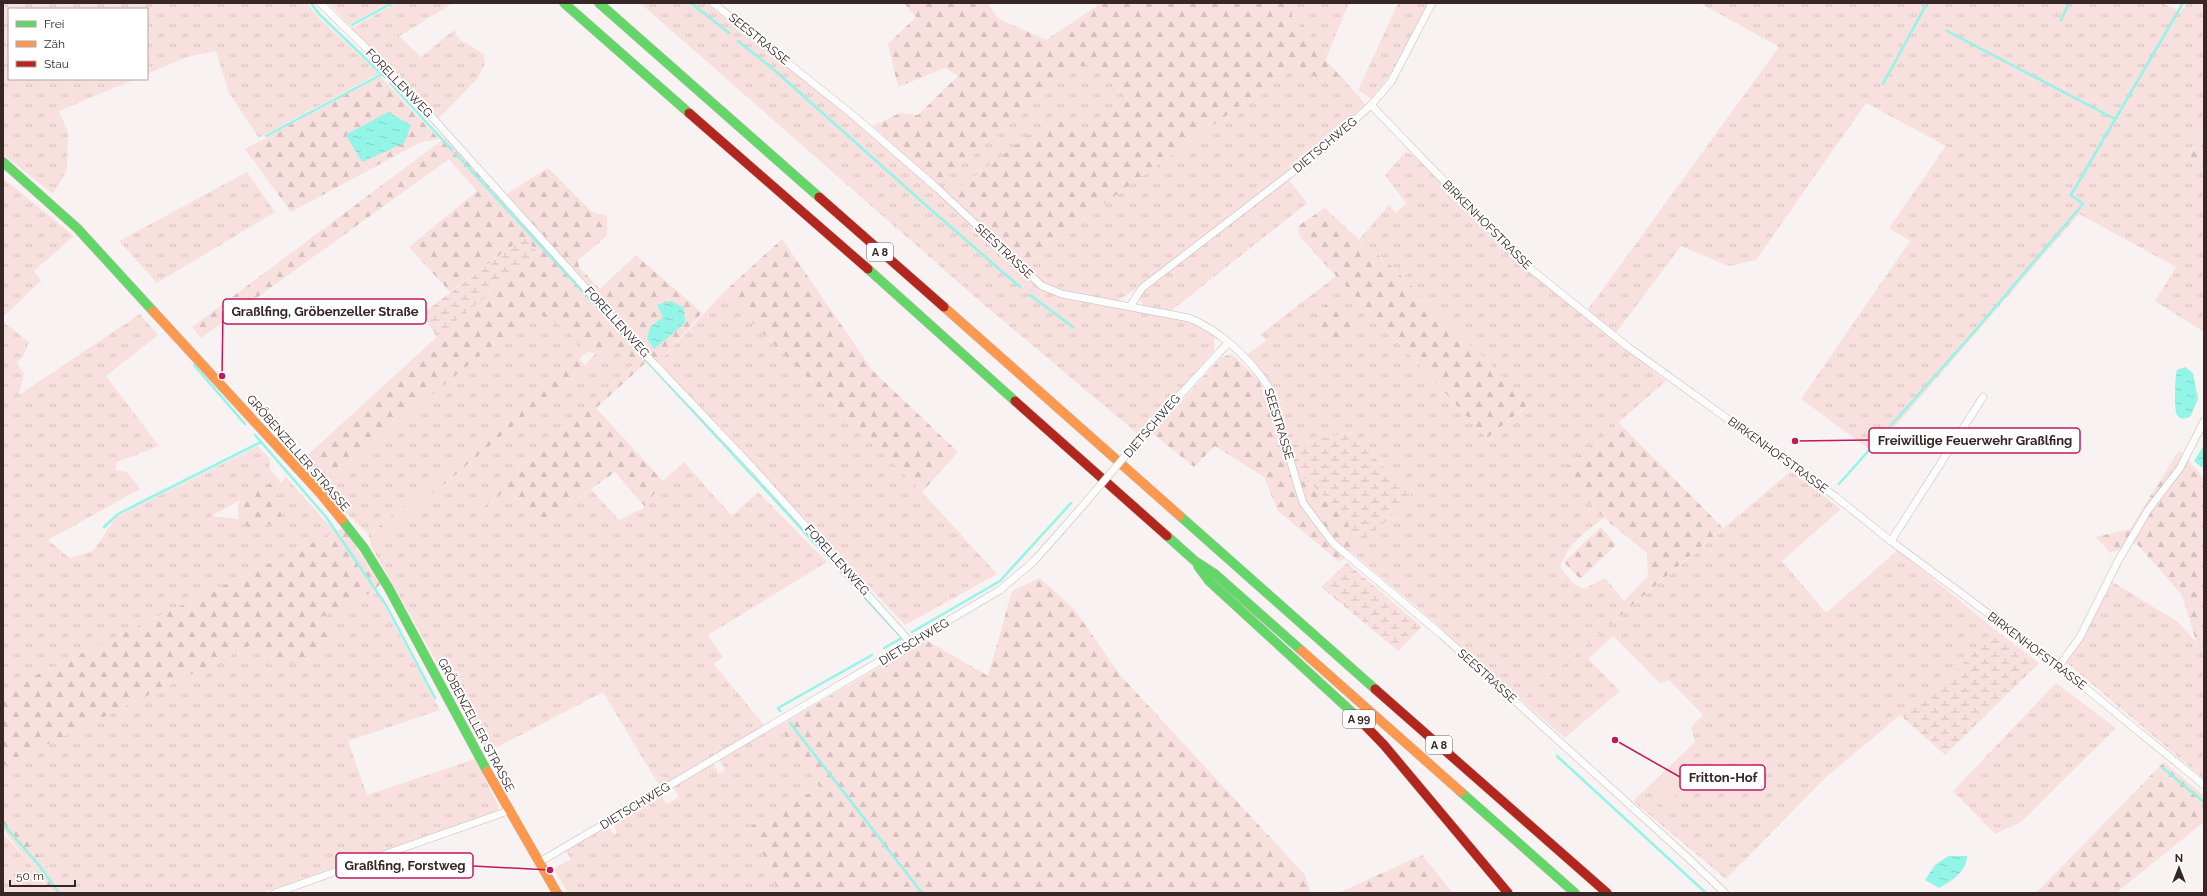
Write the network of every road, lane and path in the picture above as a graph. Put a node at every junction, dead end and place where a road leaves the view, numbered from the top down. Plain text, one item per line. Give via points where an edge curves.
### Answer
1 (320, 3) edge
2 (564, 3) edge
3 (598, 3) edge
4 (713, 3) edge
5 (1432, 3) edge
6 (1371, 105) junction
7 (3, 162) edge
8 (1131, 306) junction
9 (1228, 343) junction
10 (1983, 397) dead end
11 (2204, 421) edge
12 (1891, 541) junction
13 (1195, 561) junction
14 (912, 644) junction
15 (2060, 666) junction
16 (2204, 786) edge
17 (508, 811) junction
18 (538, 863) junction
19 (275, 893) edge
20 (557, 893) edge
21 (1508, 893) edge
22 (1574, 893) edge
23 (1607, 893) edge
24 (1725, 893) edge

1 - 14 street, FORELLENWEG via 394,75 645,354 744,458
2 - 13 main road, A 8
3 - 23 main road, A 8
4 - 8 street, SEESTRASSE via 854,116 938,189 1042,286 1062,294
5 - 6 street, DIETSCHWEG via 1391,82
6 - 8 street, DIETSCHWEG via 1325,147 1142,288
6 - 12 street, BIRKENHOFSTRASSE via 1522,262 1628,347 1836,497
7 - 17 main road, GRÖBENZELLER STRASSE via 77,228 330,505 364,548 388,587
8 - 9 street, SEESTRASSE via 1189,318 1207,325
9 - 14 street, DIETSCHWEG, bridge via 1143,435 1034,562 1000,590
9 - 24 street, SEESTRASSE via 1258,371 1268,386 1303,503 1333,543 1442,635
10 - 12 street
11 - 15 street via 2180,468 2148,510 2118,561 2080,637
12 - 15 street, BIRKENHOFSTRASSE
13 - 21 main road, A 99 via 1209,581 1346,706 1384,745
13 - 22 main road, A 8 via 1215,574
14 - 18 street, DIETSCHWEG via 740,742
15 - 16 street, BIRKENHOFSTRASSE
17 - 18 main road, GRÖBENZELLER STRASSE
17 - 19 street
18 - 20 main road, GRÖBENZELLER STRASSE

